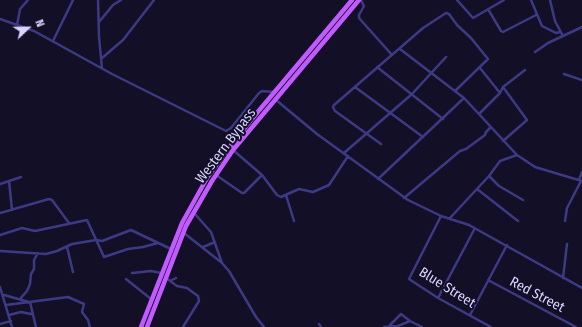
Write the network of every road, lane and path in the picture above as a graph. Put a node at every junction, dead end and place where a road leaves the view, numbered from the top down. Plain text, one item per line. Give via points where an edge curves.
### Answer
1 (28, 0) edge
2 (73, 0) edge
3 (98, 0) edge
4 (121, 0) edge
5 (154, 0) edge
6 (352, 0) edge
7 (360, 0) edge
8 (457, 0) edge
9 (504, 0) edge
10 (531, 0) edge
11 (550, 0) edge
12 (488, 9) junction
13 (536, 15) junction
14 (0, 19) edge
15 (99, 22) junction
16 (17, 24) junction
17 (582, 27) edge
18 (560, 32) junction
19 (563, 36) junction
20 (53, 41) junction
21 (400, 49) junction
22 (535, 52) dead end
23 (392, 55) junction
24 (446, 57) dead end
25 (102, 58) junction
26 (377, 67) junction
27 (102, 68) junction
28 (480, 68) junction
29 (525, 70) dead end
30 (432, 72) junction
31 (564, 74) dead end
32 (582, 80) edge
33 (355, 87) junction
34 (502, 87) junction
35 (455, 91) junction
36 (274, 92) junction
37 (500, 93) junction
38 (412, 94) junction
39 (464, 98) junction
40 (276, 100) junction
41 (390, 112) junction
42 (480, 114) junction
43 (443, 119) junction
44 (491, 127) junction
45 (366, 132) junction
46 (423, 137) junction
47 (503, 141) junction
48 (381, 144) dead end
49 (234, 150) junction
50 (344, 153) junction
51 (517, 155) junction
52 (348, 156) junction
53 (582, 172) edge
54 (216, 175) junction
55 (262, 175) junction
56 (489, 176) junction
57 (22, 177) dead end
58 (378, 179) junction
59 (10, 181) junction
60 (580, 181) edge
61 (0, 184) edge
62 (477, 189) junction
63 (286, 195) junction
64 (404, 198) junction
65 (523, 200) dead end
66 (12, 210) junction
67 (193, 212) junction
68 (0, 213) edge
69 (441, 216) junction
70 (450, 218) junction
71 (518, 220) dead end
72 (294, 221) dead end
73 (565, 222) dead end
74 (69, 223) junction
75 (475, 228) junction
76 (183, 232) junction
77 (0, 235) edge
78 (96, 240) junction
79 (215, 242) junction
80 (158, 243) junction
81 (567, 244) dead end
82 (507, 245) junction
83 (67, 247) junction
84 (202, 247) junction
85 (171, 249) junction
86 (0, 250) edge
87 (38, 253) junction
88 (222, 263) junction
89 (73, 272) dead end
90 (132, 273) dead end
91 (161, 273) junction
92 (165, 278) junction
93 (176, 278) dead end
94 (563, 278) junction
95 (126, 279) dead end
96 (488, 280) junction
97 (170, 281) junction
98 (0, 287) edge
99 (582, 288) edge
100 (4, 295) junction
101 (438, 298) junction
102 (20, 299) junction
103 (151, 299) junction
104 (5, 300) junction
105 (0, 301) edge
106 (30, 302) junction
107 (6, 304) junction
108 (151, 307) junction
109 (32, 314) junction
110 (9, 315) junction
111 (470, 315) junction
112 (410, 321) junction
113 (11, 322) junction
114 (0, 324) edge
115 (390, 325) junction
116 (417, 326) edge
117 (12, 327) edge
118 (36, 327) edge
119 (90, 327) edge
120 (141, 327) edge
121 (146, 327) edge
122 (183, 327) edge
123 (264, 327) edge
124 (384, 327) edge
125 (422, 327) edge
126 (490, 327) edge
127 (576, 327) edge

1 - 16 street via 20,9
2 - 20 street
3 - 15 street
4 - 15 street via 113,5
5 - 25 street via 123,40
6 - 36 main road, Western Bypass
7 - 23 street via 364,6 359,18
7 - 40 main road, Western Bypass
8 - 12 street via 473,18
9 - 12 street
10 - 13 street
11 - 18 street
12 - 13 street via 503,32
13 - 18 street via 543,28
14 - 16 street
15 - 25 street
16 - 20 street
17 - 19 street
18 - 19 street
19 - 22 street
20 - 27 street
21 - 23 street
21 - 28 street via 423,28 447,13 488,57
21 - 30 street
23 - 26 street
24 - 30 street
25 - 27 street
26 - 33 street
26 - 38 street
27 - 36 street via 226,130 231,128 259,93
28 - 35 street
28 - 37 street
29 - 34 street
30 - 35 street
30 - 38 street
31 - 32 street
33 - 41 street
33 - 45 street via 334,105 334,109
34 - 37 street
34 - 47 street via 527,120
35 - 39 street
36 - 85 main road, Western Bypass via 207,178 189,209
37 - 42 street
38 - 41 street
38 - 43 street
39 - 42 street
39 - 43 street
40 - 49 main road, Western Bypass
40 - 50 street
41 - 45 street
41 - 46 street
42 - 44 street
43 - 46 street
44 - 47 street
44 - 64 street via 485,135 460,151
45 - 48 street
45 - 50 street
46 - 58 street
47 - 51 street
49 - 54 main road, Western Bypass
49 - 55 street
50 - 52 street
51 - 56 street via 500,161
51 - 60 street via 535,167
52 - 58 street
52 - 63 street via 329,185 313,192 299,189
53 - 60 street
54 - 55 street via 244,193
54 - 67 main road, Western Bypass
55 - 63 street via 277,195
56 - 62 street
56 - 65 street via 499,186
57 - 59 street
58 - 64 street
59 - 61 street
59 - 66 street
60 - 73 street via 567,208
62 - 70 street
62 - 71 street
63 - 72 street
64 - 69 street
66 - 68 street
66 - 74 street via 49,199
67 - 76 main road, Western Bypass
67 - 79 street via 211,232
69 - 70 street
69 - 101 street, Blue Street via 409,278
70 - 75 street
74 - 77 street via 35,231 22,228
74 - 78 street via 88,220
75 - 82 street
75 - 101 street
76 - 84 street
76 - 92 main road, Western Bypass
78 - 80 street via 102,241 131,230
78 - 80 street via 104,257
78 - 83 street
79 - 84 street
79 - 88 street
80 - 85 street
81 - 94 street
82 - 94 street
82 - 96 street
83 - 87 street via 52,253
83 - 89 street
84 - 88 street
85 - 91 main road, Western Bypass
86 - 87 street
87 - 102 street via 34,260 30,284
88 - 123 street
90 - 91 street
91 - 103 main road, Western Bypass
92 - 97 street
92 - 108 main road, Western Bypass
93 - 97 street
94 - 99 street
95 - 103 street
96 - 111 street
96 - 127 street, Red Street
97 - 122 street via 196,294 199,301
98 - 100 street
100 - 102 street
100 - 104 street
101 - 111 street, Blue Street
102 - 106 street
103 - 108 main road, Western Bypass
104 - 105 street
104 - 107 street
106 - 107 street
106 - 109 street
106 - 119 street via 66,297 83,302 82,312
107 - 110 street
108 - 120 main road, Western Bypass
108 - 121 main road, Western Bypass
109 - 110 street via 22,312
109 - 118 street
110 - 113 street
111 - 126 street, Blue Street
112 - 115 street via 398,326
112 - 115 street via 401,314
112 - 116 street
113 - 114 street
113 - 117 street
115 - 124 street
116 - 125 street

